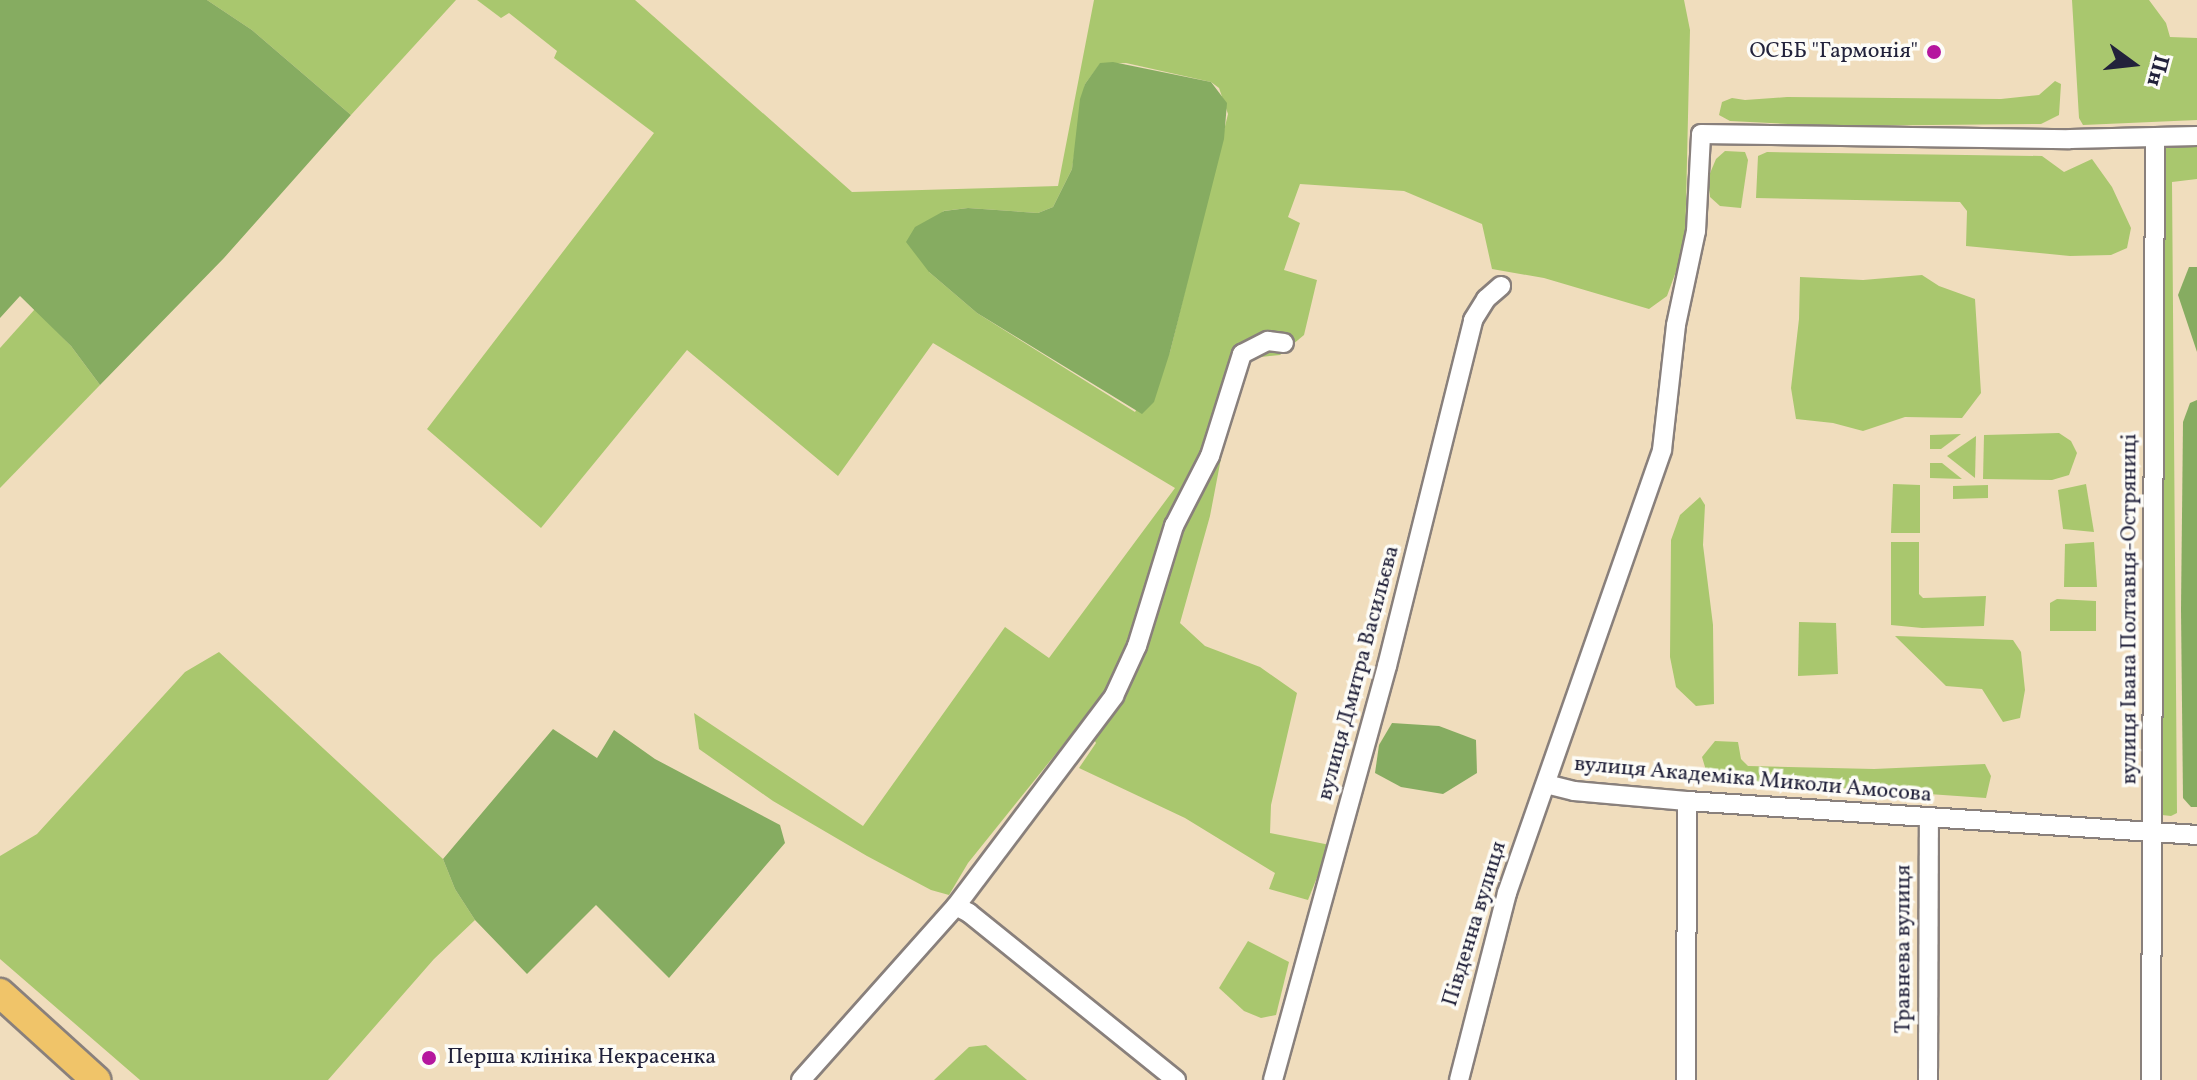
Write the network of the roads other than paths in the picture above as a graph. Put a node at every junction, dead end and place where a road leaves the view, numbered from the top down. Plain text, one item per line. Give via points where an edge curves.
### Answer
1 (2197, 136) edge
2 (2155, 138) junction
3 (1501, 286) dead end
4 (1284, 343) dead end
5 (1546, 784) junction
6 (1687, 801) junction
7 (1929, 819) junction
8 (2154, 832) junction
9 (2197, 835) edge
10 (956, 906) junction
11 (0, 993) edge
12 (96, 1080) edge
13 (801, 1080) edge
14 (1176, 1080) edge
15 (1273, 1080) edge
16 (1459, 1080) edge
17 (1686, 1080) edge
18 (1928, 1080) edge
19 (2151, 1080) edge

1 - 2 street
2 - 5 street, вулиця Академіка Миколи Амосова via 1701,134 1696,231 1676,325 1662,450
2 - 8 street, вулиця Івана Полтавця-Остряниці
3 - 15 street, вулиця Дмитра Васильєва via 1473,320 1387,666
4 - 10 street via 1268,341 1242,354 1210,456 1174,526 1137,646 1114,696
5 - 6 street, вулиця Академіка Миколи Амосова
5 - 16 street, Південна вулиця via 1507,893
6 - 7 street, вулиця Академіка Миколи Амосова
6 - 17 street
7 - 8 street, вулиця Академіка Миколи Амосова
7 - 18 street, Травнева вулиця
8 - 9 street, вулиця Академіка Миколи Амосова
8 - 19 street, вулиця Івана Полтавця-Остряниці
10 - 13 street
10 - 14 street
11 - 12 main road

